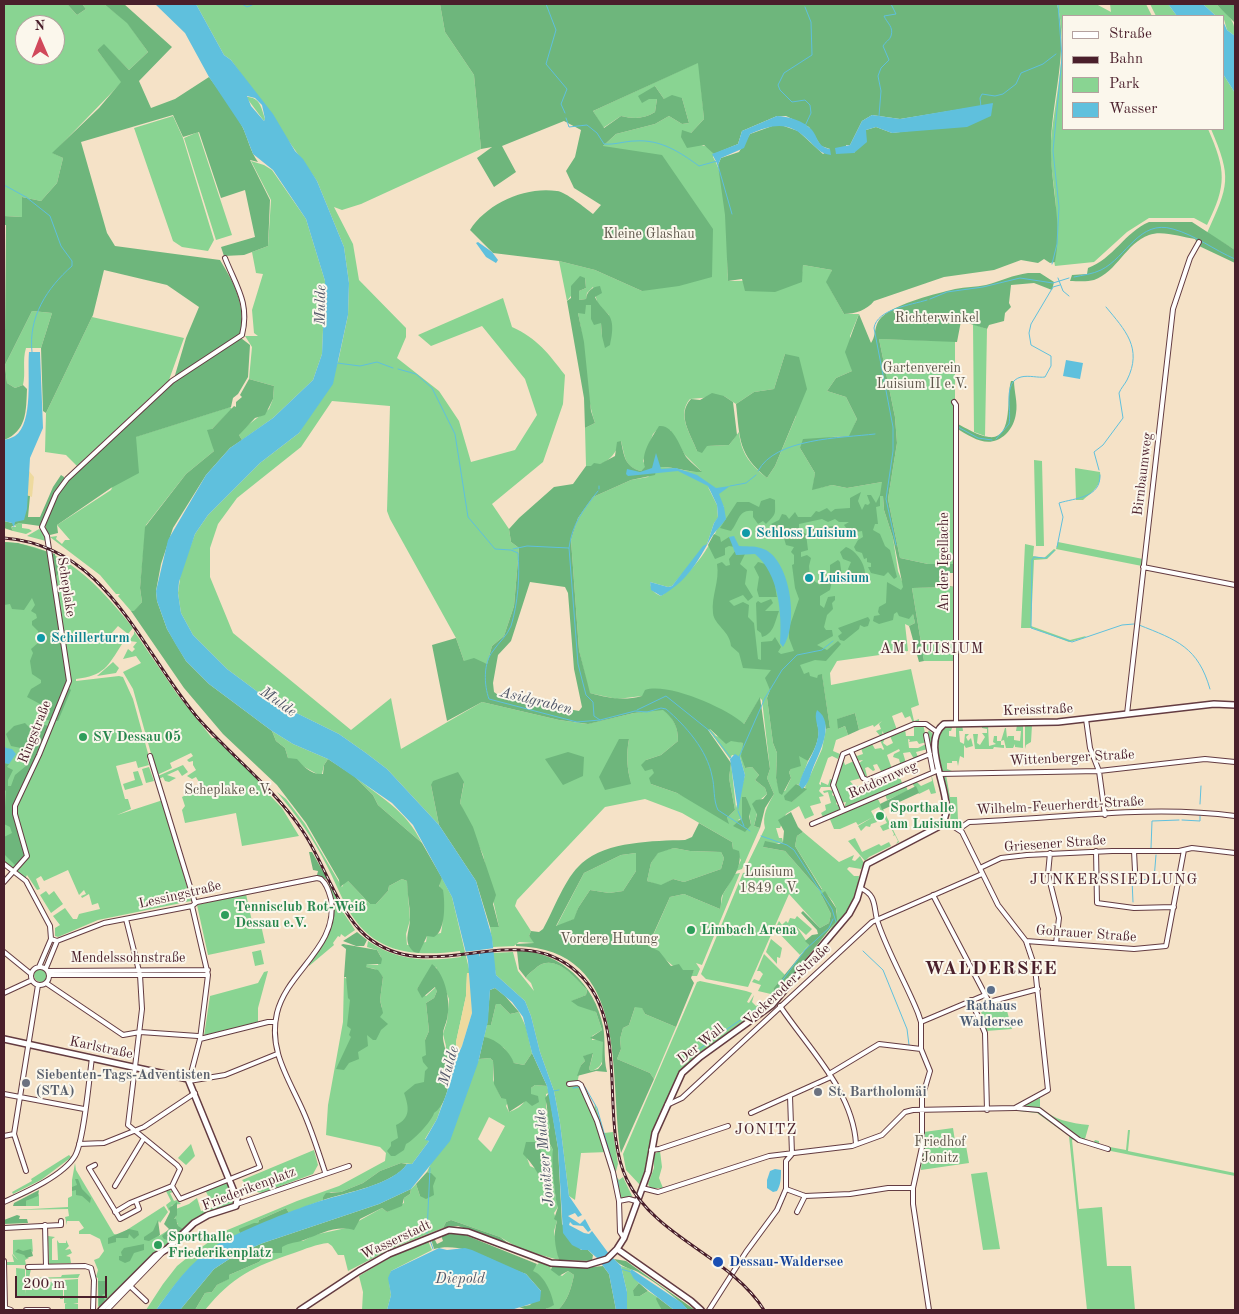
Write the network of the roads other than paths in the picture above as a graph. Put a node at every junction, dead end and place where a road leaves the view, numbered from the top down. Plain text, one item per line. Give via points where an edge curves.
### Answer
1 (1198, 242) dead end
2 (225, 258) dead end
3 (954, 402) dead end
4 (1143, 567) junction
5 (1235, 585) edge
6 (69, 681) joint
7 (1235, 705) edge
8 (1128, 714) junction
9 (1086, 719) junction
10 (956, 722) junction
11 (937, 732) junction
12 (926, 735) dead end
13 (851, 751) junction
14 (930, 754) junction
15 (150, 756) dead end
16 (1235, 762) edge
17 (1099, 771) junction
18 (937, 772) junction
19 (843, 810) junction
20 (1105, 815) junction
21 (1235, 816) edge
22 (945, 821) junction
23 (812, 824) dead end
24 (959, 829) junction
25 (1134, 850) junction
26 (1184, 850) junction
27 (1096, 851) junction
28 (1050, 853) junction
29 (1235, 854) edge
30 (4, 864) edge
31 (980, 868) junction
32 (1135, 870) dead end
33 (14, 872) junction
34 (982, 874) junction
35 (4, 882) edge
36 (860, 888) junction
37 (932, 895) junction
38 (194, 904) junction
39 (1174, 907) junction
40 (126, 919) junction
41 (877, 920) junction
42 (51, 939) junction
43 (57, 941) junction
44 (1026, 941) junction
45 (1056, 943) junction
46 (4, 952) edge
47 (40, 967) junction
48 (138, 970) junction
49 (208, 970) junction
50 (48, 971) junction
51 (31, 974) junction
52 (140, 975) junction
53 (208, 975) junction
54 (32, 980) junction
55 (46, 983) junction
56 (38, 985) junction
57 (1038, 988) junction
58 (4, 993) edge
59 (985, 995) junction
60 (971, 1000) junction
61 (775, 1002) junction
62 (989, 1002) junction
63 (780, 1007) junction
64 (974, 1008) junction
65 (275, 1022) junction
66 (921, 1022) junction
67 (140, 1032) junction
68 (199, 1038) junction
69 (4, 1039) edge
70 (29, 1044) junction
71 (921, 1049) junction
72 (277, 1054) junction
73 (92, 1058) junction
74 (136, 1067) junction
75 (830, 1076) junction
76 (189, 1081) junction
77 (569, 1084) dead end
78 (195, 1093) junction
79 (4, 1094) edge
80 (790, 1096) junction
81 (20, 1097) junction
82 (666, 1105) junction
83 (1015, 1108) junction
84 (84, 1109) junction
85 (987, 1110) junction
86 (922, 1111) junction
87 (751, 1114) dead end
88 (728, 1126) dead end
89 (133, 1130) junction
90 (14, 1134) junction
91 (4, 1136) edge
92 (144, 1138) junction
93 (249, 1139) dead end
94 (79, 1144) junction
95 (856, 1144) junction
96 (1108, 1149) dead end
97 (651, 1150) junction
98 (792, 1154) junction
99 (94, 1165) dead end
100 (349, 1166) dead end
101 (26, 1171) dead end
102 (325, 1172) junction
103 (229, 1179) junction
104 (115, 1186) dead end
105 (172, 1186) junction
106 (642, 1188) junction
107 (913, 1188) junction
108 (786, 1189) junction
109 (805, 1196) junction
110 (136, 1201) junction
111 (619, 1201) junction
112 (636, 1201) junction
113 (4, 1202) edge
114 (237, 1204) junction
115 (115, 1212) junction
116 (798, 1212) dead end
117 (61, 1221) dead end
118 (46, 1225) junction
119 (4, 1228) edge
120 (624, 1238) junction
121 (165, 1250) junction
122 (615, 1251) junction
123 (4, 1261) edge
124 (46, 1266) junction
125 (28, 1267) dead end
126 (130, 1286) junction
127 (146, 1301) dead end
128 (11, 1310) edge
129 (26, 1310) edge
130 (48, 1310) edge
131 (93, 1310) edge
132 (101, 1310) edge
133 (107, 1310) edge
134 (300, 1310) edge
135 (701, 1310) edge
136 (709, 1310) edge
137 (929, 1310) edge

1 - 4 street, Birnbaumweg via 1173,309
2 - 6 street, Scheplake via 245,307 247,318 242,335 172,381 67,479 56,494 42,527 47,536
3 - 10 street, An der Igellache
4 - 5 street
4 - 8 street, Birnbaumweg
6 - 33 street, Ringstraße via 15,806 27,852 24,862
7 - 8 main road, Kreisstraße via 1214,704
8 - 9 main road, Kreisstraße
9 - 10 main road, Kreisstraße via 1050,723
9 - 17 street via 1090,750
10 - 11 main road, Kreisstraße via 944,724
11 - 13 street, Rotdornweg via 926,724 914,724
11 - 18 main road
12 - 14 street, Rotdornweg
13 - 14 street, Rotdornweg via 863,778 867,780
13 - 19 street, Rotdornweg via 840,757 834,780 834,789
14 - 18 street, Rotdornweg
15 - 38 street
16 - 17 street, Wittenberger Straße via 1197,759
17 - 18 street, Wittenberger Straße
17 - 20 street
18 - 19 street, Rotdornweg
18 - 22 main road via 947,811
19 - 23 street, Rotdornweg
20 - 21 street, Wilhelm-Feuerherdt-Straße via 1180,811
20 - 24 street, Wilhelm-Feuerherdt-Straße via 969,822
22 - 24 street
22 - 36 main road via 869,862 864,868
24 - 31 street
25 - 26 street, Griesener Straße
25 - 27 street, Griesener Straße
25 - 32 street
26 - 29 street, Griesener Straße via 1192,848
26 - 39 street, Gohrauer Straße
27 - 28 street, Griesener Straße
27 - 39 street via 1097,903 1134,908
28 - 31 street, Griesener Straße via 1001,858
28 - 45 street via 1048,874 1059,918
30 - 33 street
31 - 34 street
33 - 35 street, Ringstraße
33 - 42 street via 26,881 50,926
34 - 37 street, Vockeroder Straße
34 - 44 street via 998,905
36 - 41 street via 868,892 876,904
36 - 61 main road, Der Wall via 845,920
37 - 41 street, Vockeroder Straße
37 - 59 street
38 - 40 street, Lessingstraße
38 - 49 street
38 - 65 street, Lessingstraße via 317,878 325,882 332,912 328,929 319,948 288,987
39 - 45 street, Gohrauer Straße via 1166,946 1134,949
40 - 43 street, Lessingstraße
40 - 48 street
41 - 63 street, Vockeroder Straße
41 - 66 street
42 - 43 street
42 - 47 street
43 - 50 street
44 - 45 street, Gohrauer Straße
44 - 57 street
46 - 51 street
47 - 50 street
47 - 51 street
48 - 49 street, Mendelssohnstraße
48 - 50 street, Mendelssohnstraße
48 - 52 street
49 - 53 street
50 - 52 street, Mendelssohnstraße
50 - 55 street
51 - 54 street
52 - 53 street, Mendelssohnstraße
52 - 67 street
53 - 68 street
54 - 56 street
54 - 58 street
55 - 56 street
55 - 67 street via 120,1034 126,1036
56 - 70 street
57 - 62 street
57 - 83 street via 1048,1090
59 - 60 street
59 - 62 street
60 - 64 street
60 - 66 street
61 - 63 street
61 - 82 main road, Der Wall via 689,1065
62 - 64 street
63 - 75 street
63 - 82 street, Vockeroder Straße via 682,1098
64 - 85 street via 985,1033
65 - 68 street
65 - 72 street
66 - 71 street
67 - 68 street
67 - 74 street
68 - 76 street
69 - 70 main road, Karlstraße
70 - 73 main road, Karlstraße
70 - 81 street
71 - 75 street via 879,1044
71 - 86 street via 930,1071 922,1098
72 - 76 street, Karlstraße via 225,1075
72 - 102 street
73 - 74 main road, Karlstraße
73 - 84 street
74 - 76 main road, Karlstraße
74 - 89 street via 128,1125
75 - 80 street
75 - 95 street via 852,1114
76 - 78 main road
77 - 111 street via 581,1085 594,1113
78 - 89 street via 155,1122
78 - 103 main road
79 - 81 street
80 - 87 street
80 - 98 street
81 - 84 street
81 - 90 street
82 - 97 main road, Der Wall
83 - 85 street
83 - 96 street via 1039,1110 1079,1140
84 - 94 street
85 - 86 street
86 - 95 street via 905,1112 882,1134
86 - 107 street via 922,1147
88 - 97 street
89 - 92 street
89 - 94 street via 104,1143
90 - 91 street
90 - 101 street
92 - 104 street
92 - 105 street via 180,1169
93 - 103 street, Friederikenplatz via 260,1167
94 - 113 street via 74,1158 57,1172
95 - 98 street
97 - 106 main road, Der Wall
98 - 106 street via 769,1156 661,1192
98 - 108 street via 786,1161
99 - 115 street via 89,1168
100 - 102 street, Friederikenplatz
102 - 114 street, Friederikenplatz
103 - 105 street, Friederikenplatz via 180,1199
103 - 114 main road
105 - 110 street
106 - 112 main road, Der Wall
107 - 109 street
107 - 137 street via 912,1204
108 - 109 street
108 - 136 street via 777,1210
109 - 116 street
110 - 115 street
110 - 115 street via 139,1210 122,1220
111 - 112 street
111 - 120 street via 620,1232
112 - 120 main road, Der Wall
114 - 121 main road, Friederikenplatz via 200,1219
117 - 118 street via 61,1225
118 - 119 street
118 - 124 street
120 - 122 main road, Der Wall
121 - 126 street
121 - 132 main road, Friederikenplatz
122 - 134 main road, Wasserstadt via 599,1263 551,1263 468,1232 449,1230 362,1268
122 - 135 main road
123 - 128 street via 5,1308
124 - 125 street
124 - 131 street via 91,1268
126 - 127 street
126 - 133 street
129 - 130 street

